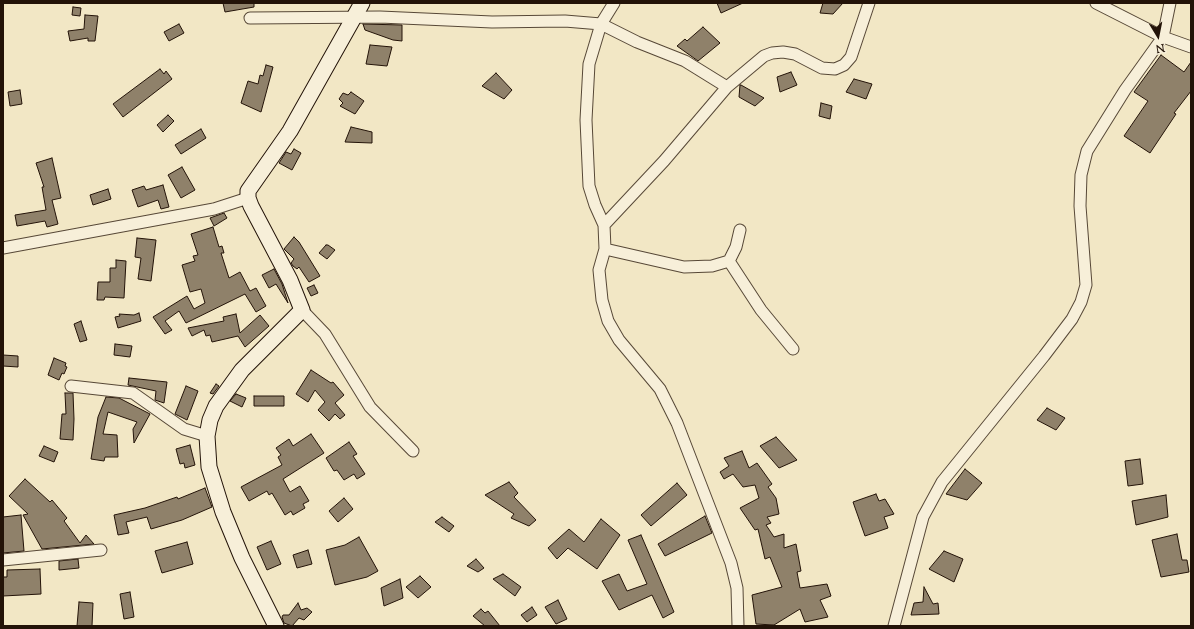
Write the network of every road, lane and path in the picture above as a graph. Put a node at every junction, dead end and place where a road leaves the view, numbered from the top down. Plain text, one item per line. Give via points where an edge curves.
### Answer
1 (614, 3) edge
2 (869, 3) edge
3 (1096, 3) edge
4 (1170, 3) edge
5 (359, 10) edge
6 (250, 18) dead end
7 (601, 24) junction
8 (1163, 37) junction
9 (1191, 46) edge
10 (727, 87) junction
11 (248, 198) junction
12 (604, 225) junction
13 (740, 230) dead end
14 (3, 248) edge
15 (605, 249) junction
16 (729, 261) junction
17 (302, 310) junction
18 (793, 349) dead end
19 (71, 386) dead end
20 (207, 436) junction
21 (413, 451) dead end
22 (101, 550) dead end
23 (3, 560) edge
24 (276, 626) edge
25 (738, 626) edge
26 (894, 626) edge

1 - 7 street
2 - 10 street via 852,57 844,65 835,69 822,68 796,54 772,53 751,66
3 - 8 street
4 - 8 street
5 - 6 street
5 - 7 street via 492,22 565,21
5 - 11 street via 290,131 253,182 248,191
7 - 10 street via 685,61
7 - 12 street via 589,64 586,120 589,186
8 - 9 street
8 - 26 street via 1125,90 1087,151 1081,175 1080,206 1086,285 1081,302 1072,319 1044,356 942,482 923,517
10 - 12 street via 664,161
11 - 14 street via 214,209
11 - 17 street via 290,280
12 - 15 street
13 - 16 street
15 - 16 street via 684,267 712,266
15 - 25 street via 599,270 599,283 608,321 619,340 660,389 677,423 731,563 737,588
16 - 18 street via 762,310
17 - 20 street via 242,370 216,406
17 - 21 street via 324,334 370,407
19 - 20 street via 133,393 184,429
20 - 24 street via 209,467 223,512 242,558
22 - 23 street

